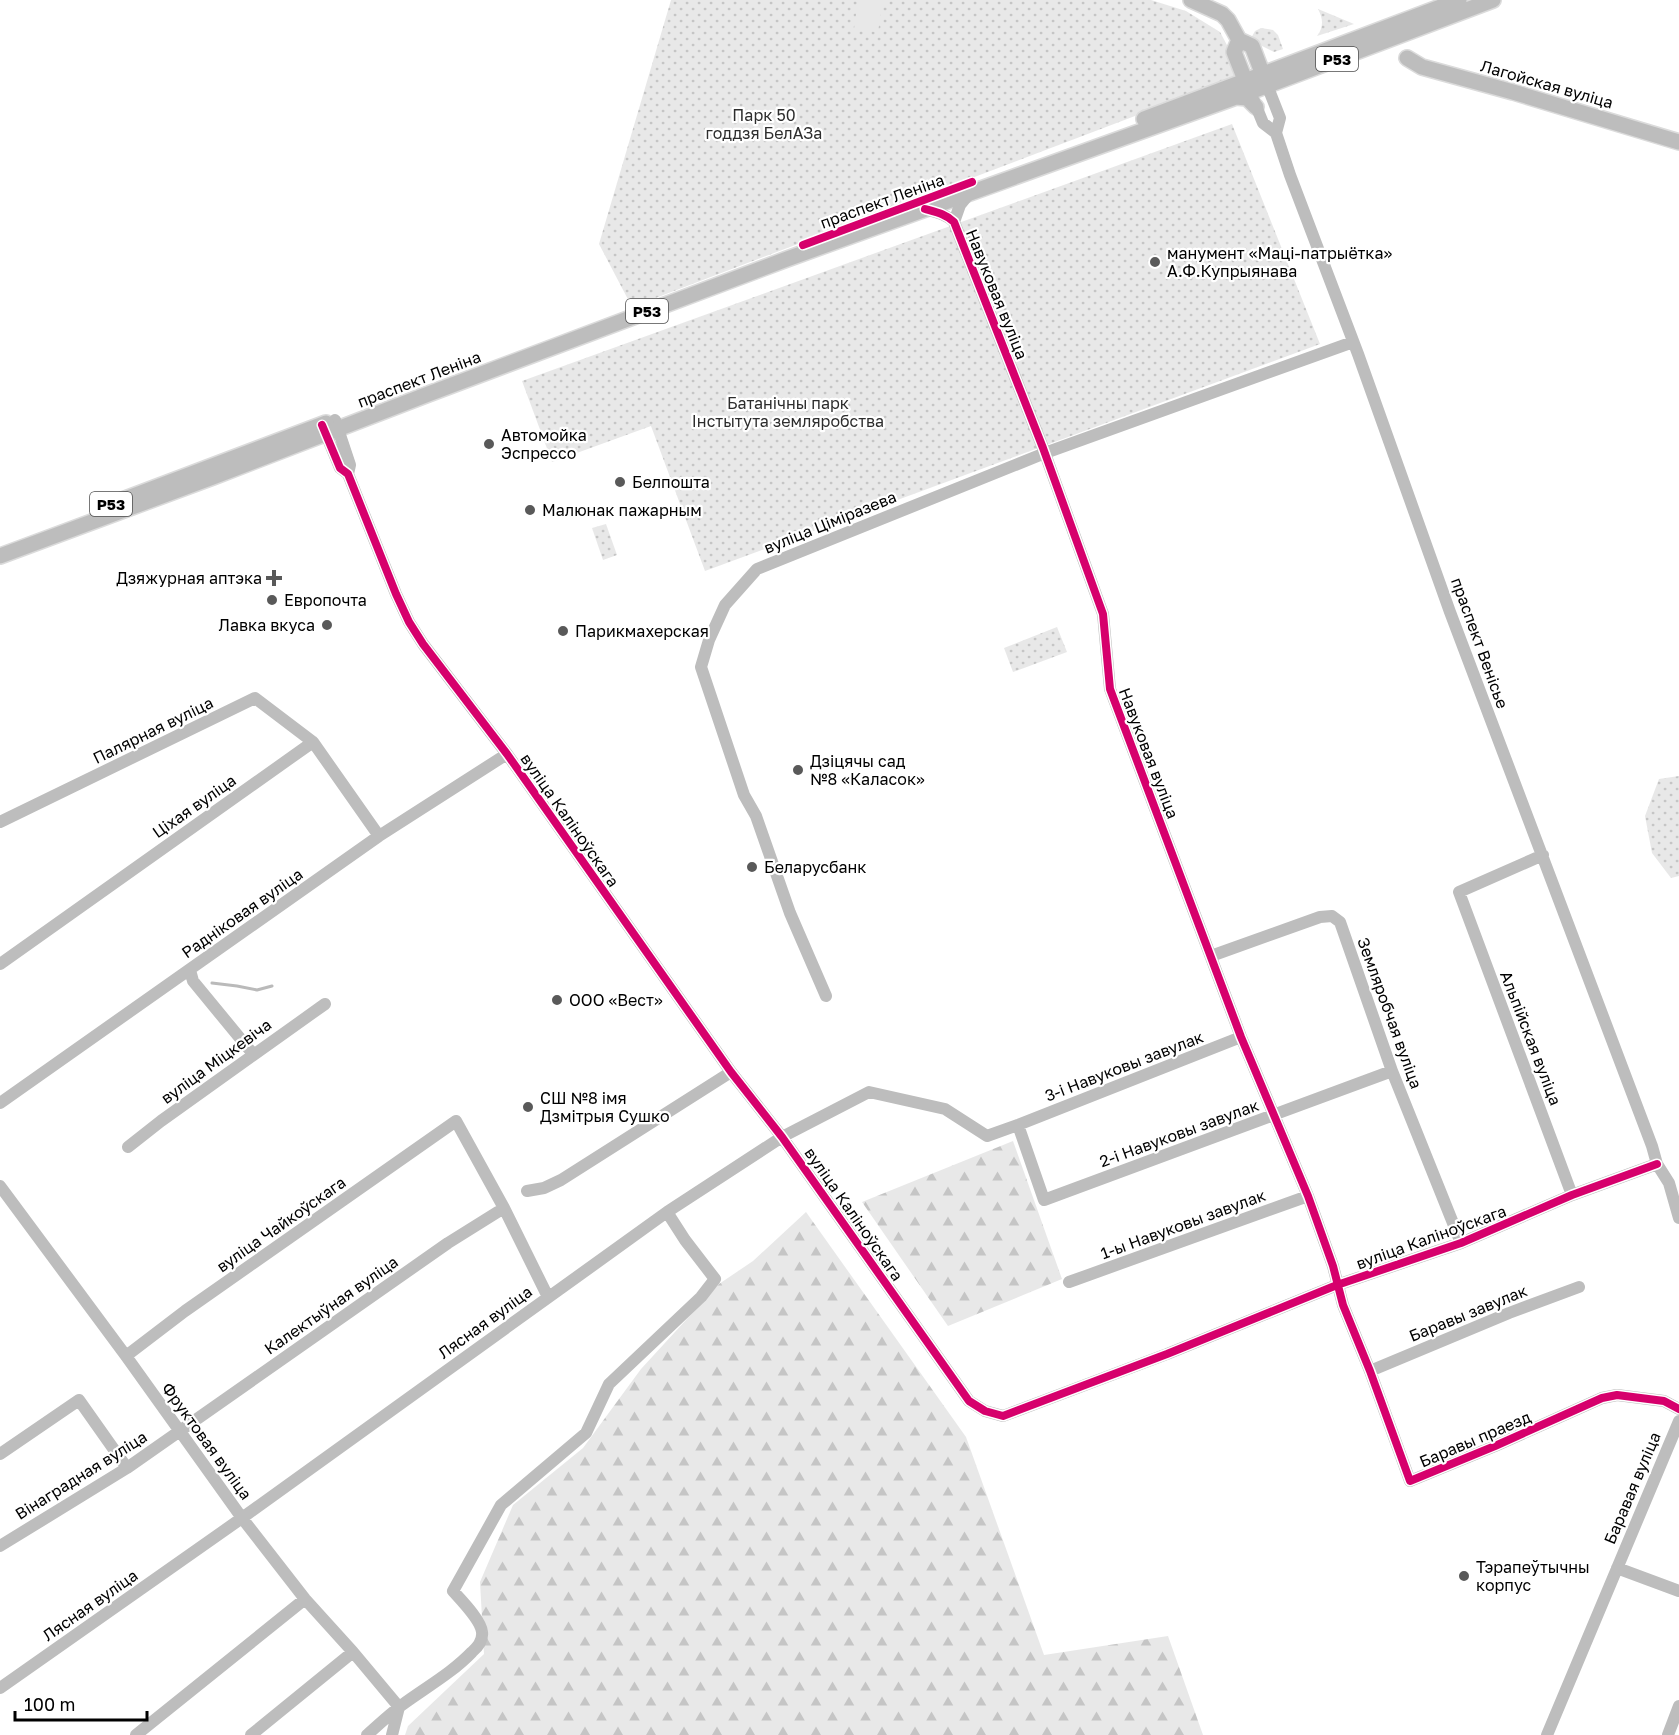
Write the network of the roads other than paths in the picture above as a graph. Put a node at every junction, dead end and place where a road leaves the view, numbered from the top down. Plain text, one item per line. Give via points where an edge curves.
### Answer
1 (1191, 0) edge
2 (1458, 0) edge
3 (1493, 0) edge
4 (1239, 40) junction
5 (1407, 58) dead end
6 (1265, 80) junction
7 (1244, 90) junction
8 (1256, 107) joint
9 (1276, 133) junction
10 (1679, 142) edge
11 (969, 194) junction
12 (925, 209) junction
13 (954, 222) junction
14 (1353, 342) junction
15 (330, 427) junction
16 (1045, 453) junction
17 (0, 546) edge
18 (0, 556) edge
19 (313, 742) junction
20 (507, 754) junction
21 (0, 822) edge
22 (379, 836) junction
23 (1543, 855) junction
24 (1211, 956) junction
25 (0, 964) edge
26 (190, 970) junction
27 (826, 996) dead end
28 (325, 1004) dead end
29 (1241, 1037) junction
30 (253, 1054) junction
31 (1392, 1071) junction
32 (731, 1072) junction
33 (0, 1103) edge
34 (1274, 1116) junction
35 (1018, 1125) junction
36 (782, 1137) junction
37 (128, 1147) dead end
38 (1657, 1164) junction
39 (0, 1186) edge
40 (527, 1191) dead end
41 (1308, 1196) junction
42 (1572, 1196) junction
43 (504, 1208) junction
44 (667, 1212) junction
45 (1679, 1218) edge
46 (1461, 1243) junction
47 (1068, 1282) dead end
48 (1337, 1285) junction
49 (1579, 1287) dead end
50 (548, 1297) junction
51 (126, 1356) junction
52 (1370, 1371) junction
53 (1679, 1409) edge
54 (1679, 1420) edge
55 (179, 1432) junction
56 (0, 1454) edge
57 (127, 1468) junction
58 (242, 1518) junction
59 (0, 1546) edge
60 (1617, 1568) junction
61 (1679, 1591) edge
62 (305, 1599) junction
63 (353, 1652) junction
64 (0, 1688) edge
65 (1679, 1706) edge
66 (399, 1707) junction
67 (136, 1735) edge
68 (251, 1735) edge
69 (367, 1735) edge
70 (392, 1735) edge
71 (1547, 1735) edge
72 (1668, 1735) edge

1 - 4 main road via 1222,14
2 - 6 main road, праспект Леніна / Р53
3 - 6 main road, праспект Леніна / Р53
4 - 6 main road via 1252,46
4 - 7 main road via 1234,52
5 - 10 main road, Лагойская вуліца via 1422,67
6 - 7 main road, праспект Леніна / Р53
6 - 9 street, праспект Венісье via 1280,118
7 - 8 main road
7 - 11 main road, праспект Леніна / Р53
7 - 15 main road, праспект Леніна / Р53 via 547,338
8 - 9 street, праспект Венісье via 1263,123
9 - 14 street, праспект Венісье
11 - 12 main road, праспект Леніна / Р53
11 - 13 street, Навуковая вуліца
12 - 13 street, Навуковая вуліца
12 - 15 main road, праспект Леніна / Р53
13 - 16 street, Навуковая вуліца
14 - 16 street, вуліца Ціміразева
14 - 23 street, праспект Венісье
15 - 17 main road, праспект Леніна / Р53
15 - 18 main road, праспект Леніна / Р53
15 - 20 street, вуліца Каліноўскага via 350,465 348,474 409,622
16 - 24 street, Навуковая вуліца via 1103,614 1110,689
16 - 27 street, вуліца Ціміразева via 757,569 725,605 709,640 701,667 744,795 756,816 790,913
19 - 21 street, Палярная вуліца via 255,698
19 - 22 street
19 - 25 street, Ціхая вуліца
20 - 22 street, Радніковая вуліца
20 - 32 street, вуліца Каліноўскага
22 - 26 street, Радніковая вуліца
23 - 38 street, праспект Венісье
23 - 42 street, Альпійская вуліца via 1459,892
24 - 29 street, Навуковая вуліца
24 - 31 street, Земляробчая вуліца via 1332,916 1340,922
26 - 30 street via 193,981
26 - 33 street, Радніковая вуліца
28 - 30 street, вуліца Міцкевіча
29 - 34 street, Навуковая вуліца
29 - 35 street, 3-і Навуковы завулак
30 - 37 street, вуліца Міцкевіча
31 - 34 street, 2-і Навуковы завулак
31 - 46 street, Земляробчая вуліца
32 - 36 street, вуліца Каліноўскага
32 - 40 street via 561,1179
34 - 35 street, 2-і Навуковы завулак via 1044,1200
34 - 41 street, Навуковая вуліца
35 - 36 street, Лясная вуліца via 987,1136 945,1109 869,1092
36 - 44 street, Лясная вуліца
36 - 48 street, вуліца Каліноўскага via 969,1401 985,1412 1003,1416
38 - 42 street, вуліца Каліноўскага
38 - 45 street via 1669,1183
39 - 51 street, Фруктовая вуліца
41 - 47 street, 1-ы Навуковы завулак
41 - 48 street, Навуковая вуліца
42 - 46 street, вуліца Каліноўскага
43 - 50 street
43 - 51 street, вуліца Чайкоўскага via 456,1121
43 - 55 street, Калектыўная вуліца
44 - 50 street, Лясная вуліца
44 - 66 street via 715,1279 609,1384 586,1433 501,1505 453,1591 480,1627 481,1642 452,1669
46 - 48 street, вуліца Каліноўскага
48 - 52 street, Баравы праезд
49 - 52 street, Баравы завулак
50 - 58 street, Лясная вуліца
51 - 55 street, Фруктовая вуліца
52 - 53 street, Баравы праезд via 1410,1480 1602,1398 1617,1395 1664,1401
54 - 60 street, Баравая вуліца
55 - 57 street, Вінаградная вуліца
55 - 58 street, Фруктовая вуліца
56 - 57 street via 80,1400
57 - 59 street, Вінаградная вуліца
58 - 62 street, Фруктовая вуліца
58 - 64 street, Лясная вуліца
60 - 61 street
60 - 71 street, Баравая вуліца
62 - 63 street, Фруктовая вуліца
62 - 67 street
63 - 66 street, Фруктовая вуліца
63 - 68 street
65 - 72 street
66 - 69 street
66 - 70 street

